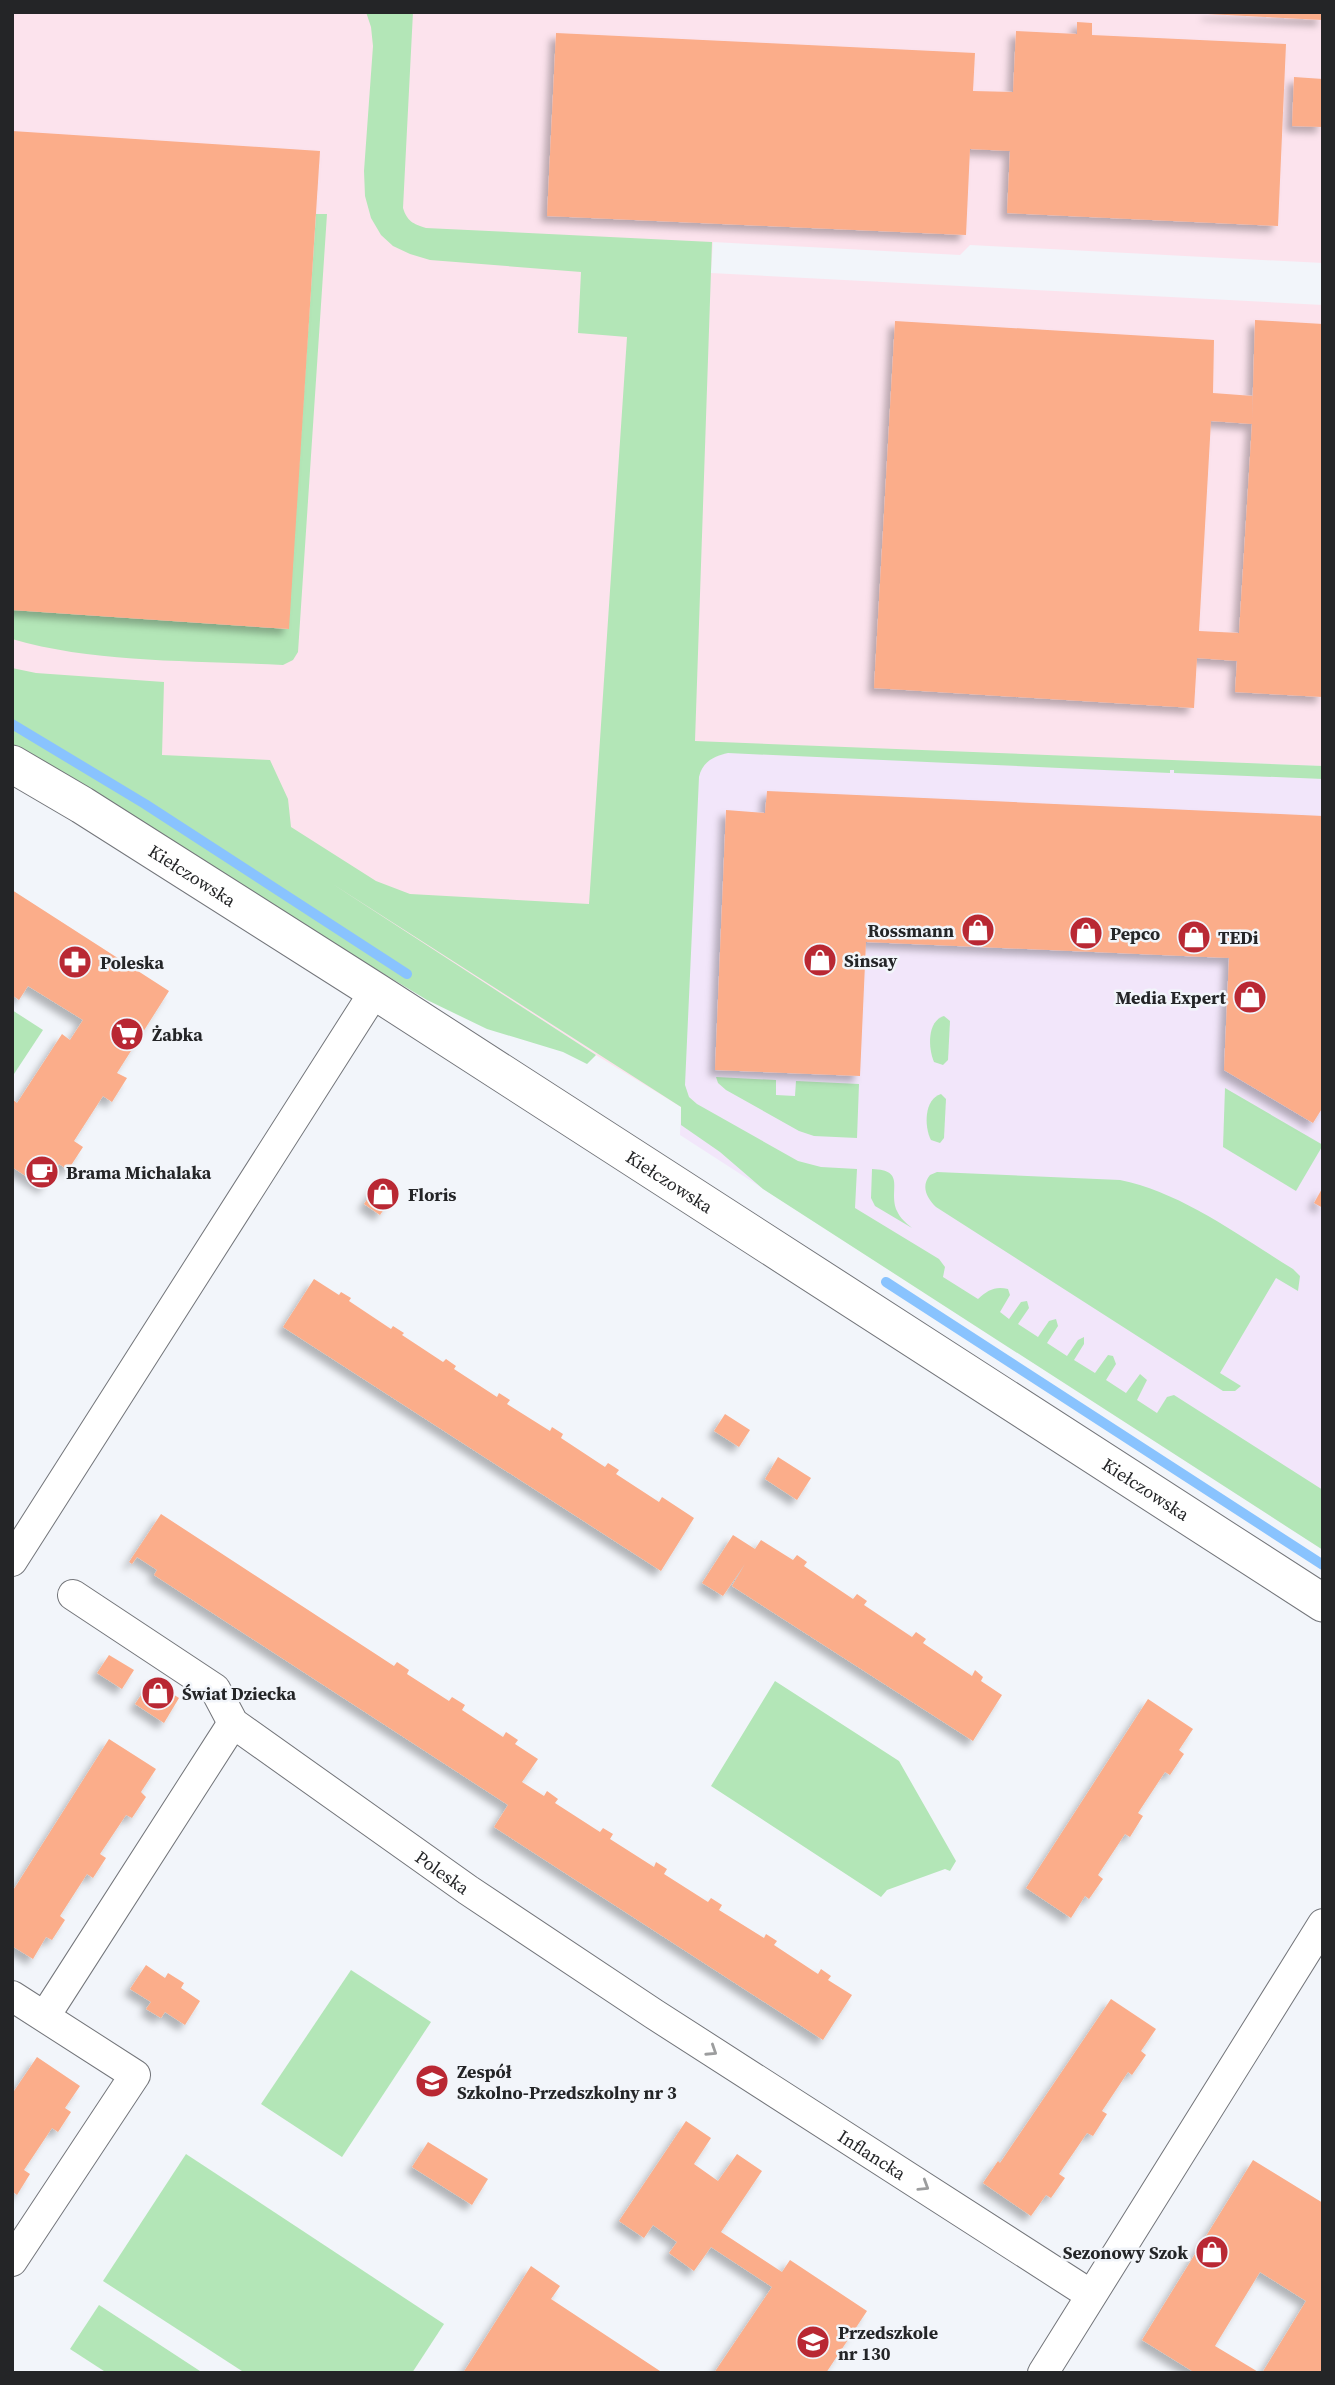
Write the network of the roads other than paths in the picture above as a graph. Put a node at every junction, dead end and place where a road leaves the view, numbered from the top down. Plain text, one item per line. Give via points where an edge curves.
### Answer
1 (12, 764) edge
2 (375, 991) junction
3 (12, 1561) edge
4 (73, 1595) dead end
5 (1323, 1603) edge
6 (233, 1723) junction
7 (1323, 1924) edge
8 (12, 1996) edge
9 (654, 2014) joint
10 (45, 2016) junction
11 (12, 2261) edge
12 (1091, 2295) junction
13 (1043, 2373) edge

1 - 2 street, Kiełczowska
2 - 3 street
2 - 5 street, Kiełczowska
4 - 6 street, Poleska via 215,1689
6 - 9 street, Poleska via 468,1890
6 - 10 street
7 - 12 street
8 - 10 street
9 -> 12 street, Inflancka
10 - 11 street via 135,2075
12 - 13 street

